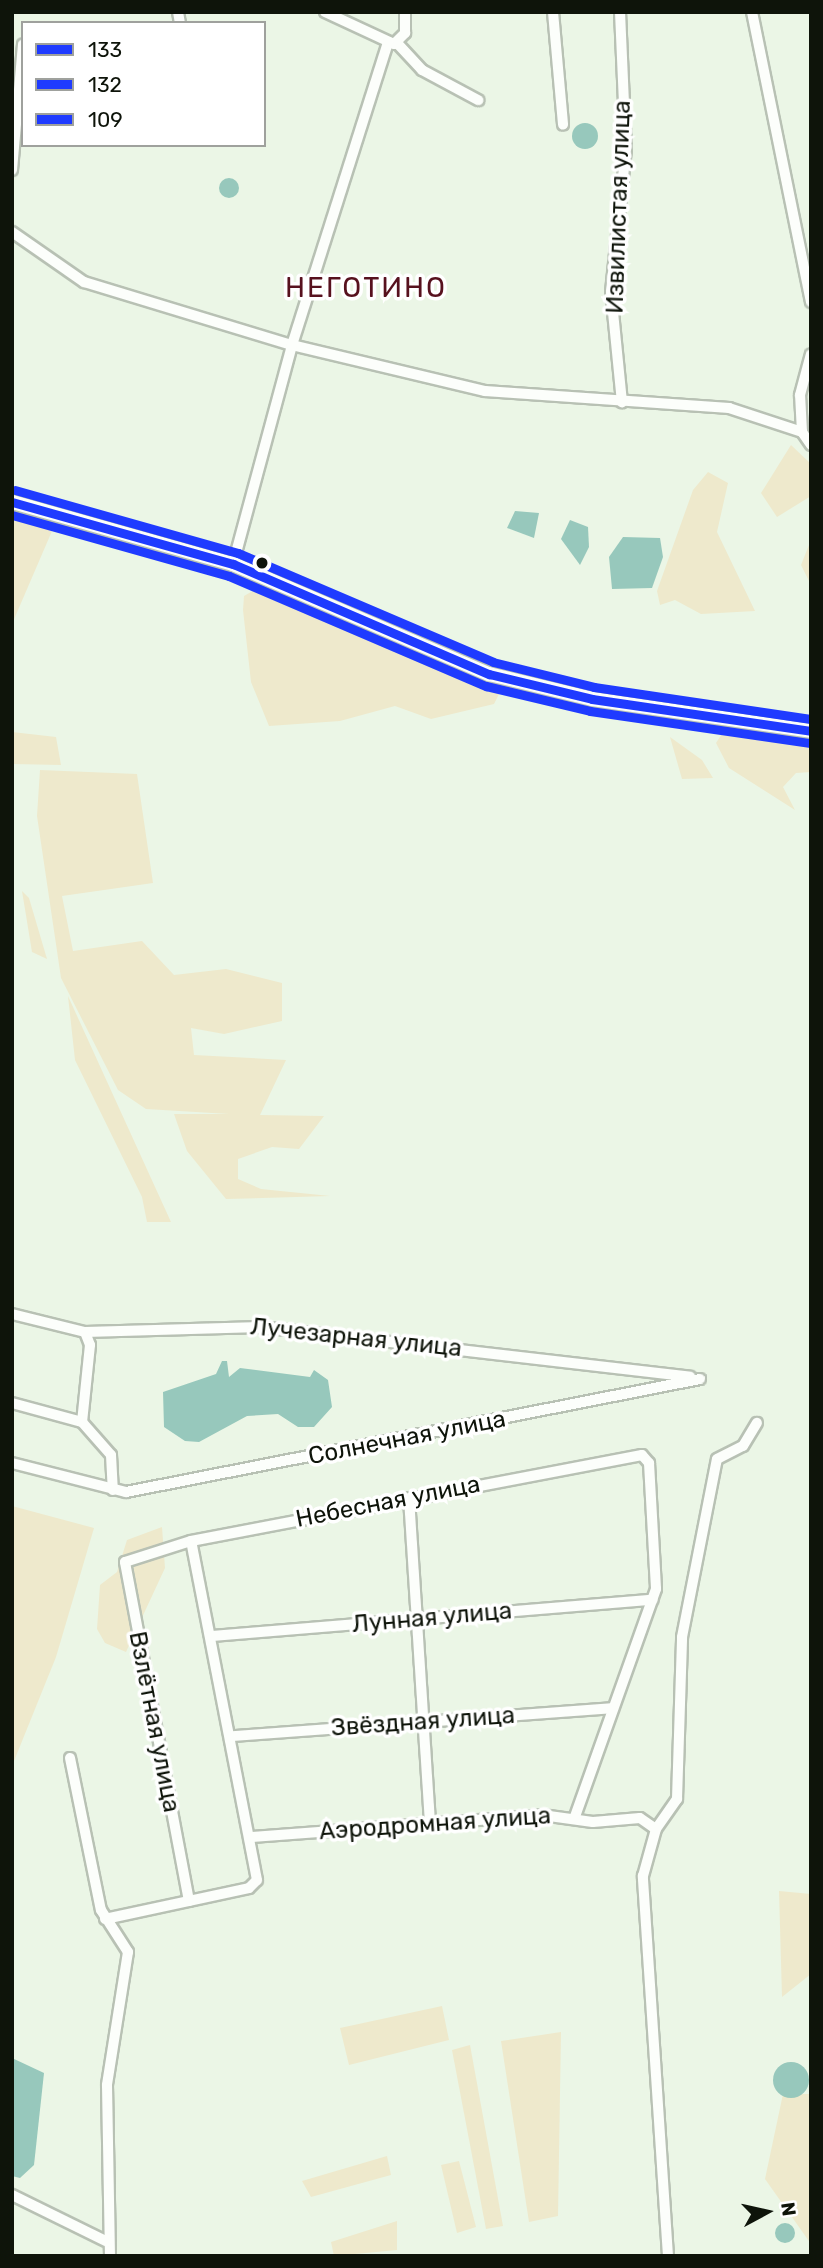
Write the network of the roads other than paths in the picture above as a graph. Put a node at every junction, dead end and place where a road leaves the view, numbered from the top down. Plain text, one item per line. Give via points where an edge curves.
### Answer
1 (325, 12) edge
2 (405, 12) edge
3 (553, 12) edge
4 (620, 12) edge
5 (752, 12) edge
6 (392, 42) junction
7 (21, 67) edge
8 (478, 100) dead end
9 (563, 125) dead end
10 (12, 170) edge
11 (12, 232) edge
12 (811, 302) edge
13 (292, 345) junction
14 (811, 354) edge
15 (622, 402) junction
16 (802, 432) junction
17 (811, 446) edge
18 (12, 502) edge
19 (233, 564) junction
20 (811, 731) edge
21 (12, 1314) edge
22 (85, 1332) junction
23 (700, 1379) joint
24 (12, 1403) edge
25 (82, 1422) junction
26 (757, 1423) dead end
27 (12, 1463) edge
28 (113, 1490) junction
29 (409, 1498) junction
30 (191, 1541) junction
31 (142, 1552) joint
32 (653, 1600) junction
33 (416, 1620) junction
34 (211, 1636) junction
35 (613, 1707) junction
36 (423, 1721) junction
37 (234, 1736) junction
38 (71, 1758) dead end
39 (575, 1817) junction
40 (430, 1823) junction
41 (656, 1829) junction
42 (252, 1837) junction
43 (189, 1901) junction
44 (105, 1919) junction
45 (12, 2195) edge
46 (106, 2241) junction
47 (110, 2256) edge
48 (668, 2256) edge

1 - 6 street
2 - 6 street via 405,33
3 - 9 street
4 - 15 street, Извилистая улица via 626,149 611,292
5 - 12 street
6 - 8 street via 422,70
6 - 13 street
7 - 10 street
11 - 13 street via 84,282
13 - 15 street via 485,391
13 - 19 street
14 - 16 street via 800,395
15 - 16 street via 729,408
16 - 17 street
18 - 19 main road
19 - 20 main road via 489,674 592,699
21 - 22 street, Лучезарная улица
22 - 23 street, Лучезарная улица via 261,1326
22 - 25 street via 90,1345
23 - 28 street, Солнечная улица
24 - 25 street
25 - 28 street via 111,1455
26 - 41 street via 743,1446 717,1459 682,1637 677,1799
27 - 28 street
29 - 30 street, Небесная улица
29 - 32 street, Небесная улица via 634,1455 649,1463
29 - 33 street
30 - 31 street, Небесная улица
30 - 34 street
31 - 43 street, Взлётная улица via 125,1562 124,1572
32 - 33 street, Лунная улица
32 - 35 street
33 - 34 street, Лунная улица
33 - 36 street
34 - 37 street
35 - 36 street, Звёздная улица
35 - 39 street
36 - 37 street, Звёздная улица
36 - 40 street
37 - 42 street
38 - 44 street
39 - 40 street, Аэродромная улица
39 - 41 street, Аэродромная улица via 640,1818
40 - 42 street, Аэродромная улица
41 - 48 street via 641,1910
42 - 43 street via 256,1885
43 - 44 street
44 - 46 street via 128,1952 129,1971 107,2085
45 - 46 street
46 - 47 street

